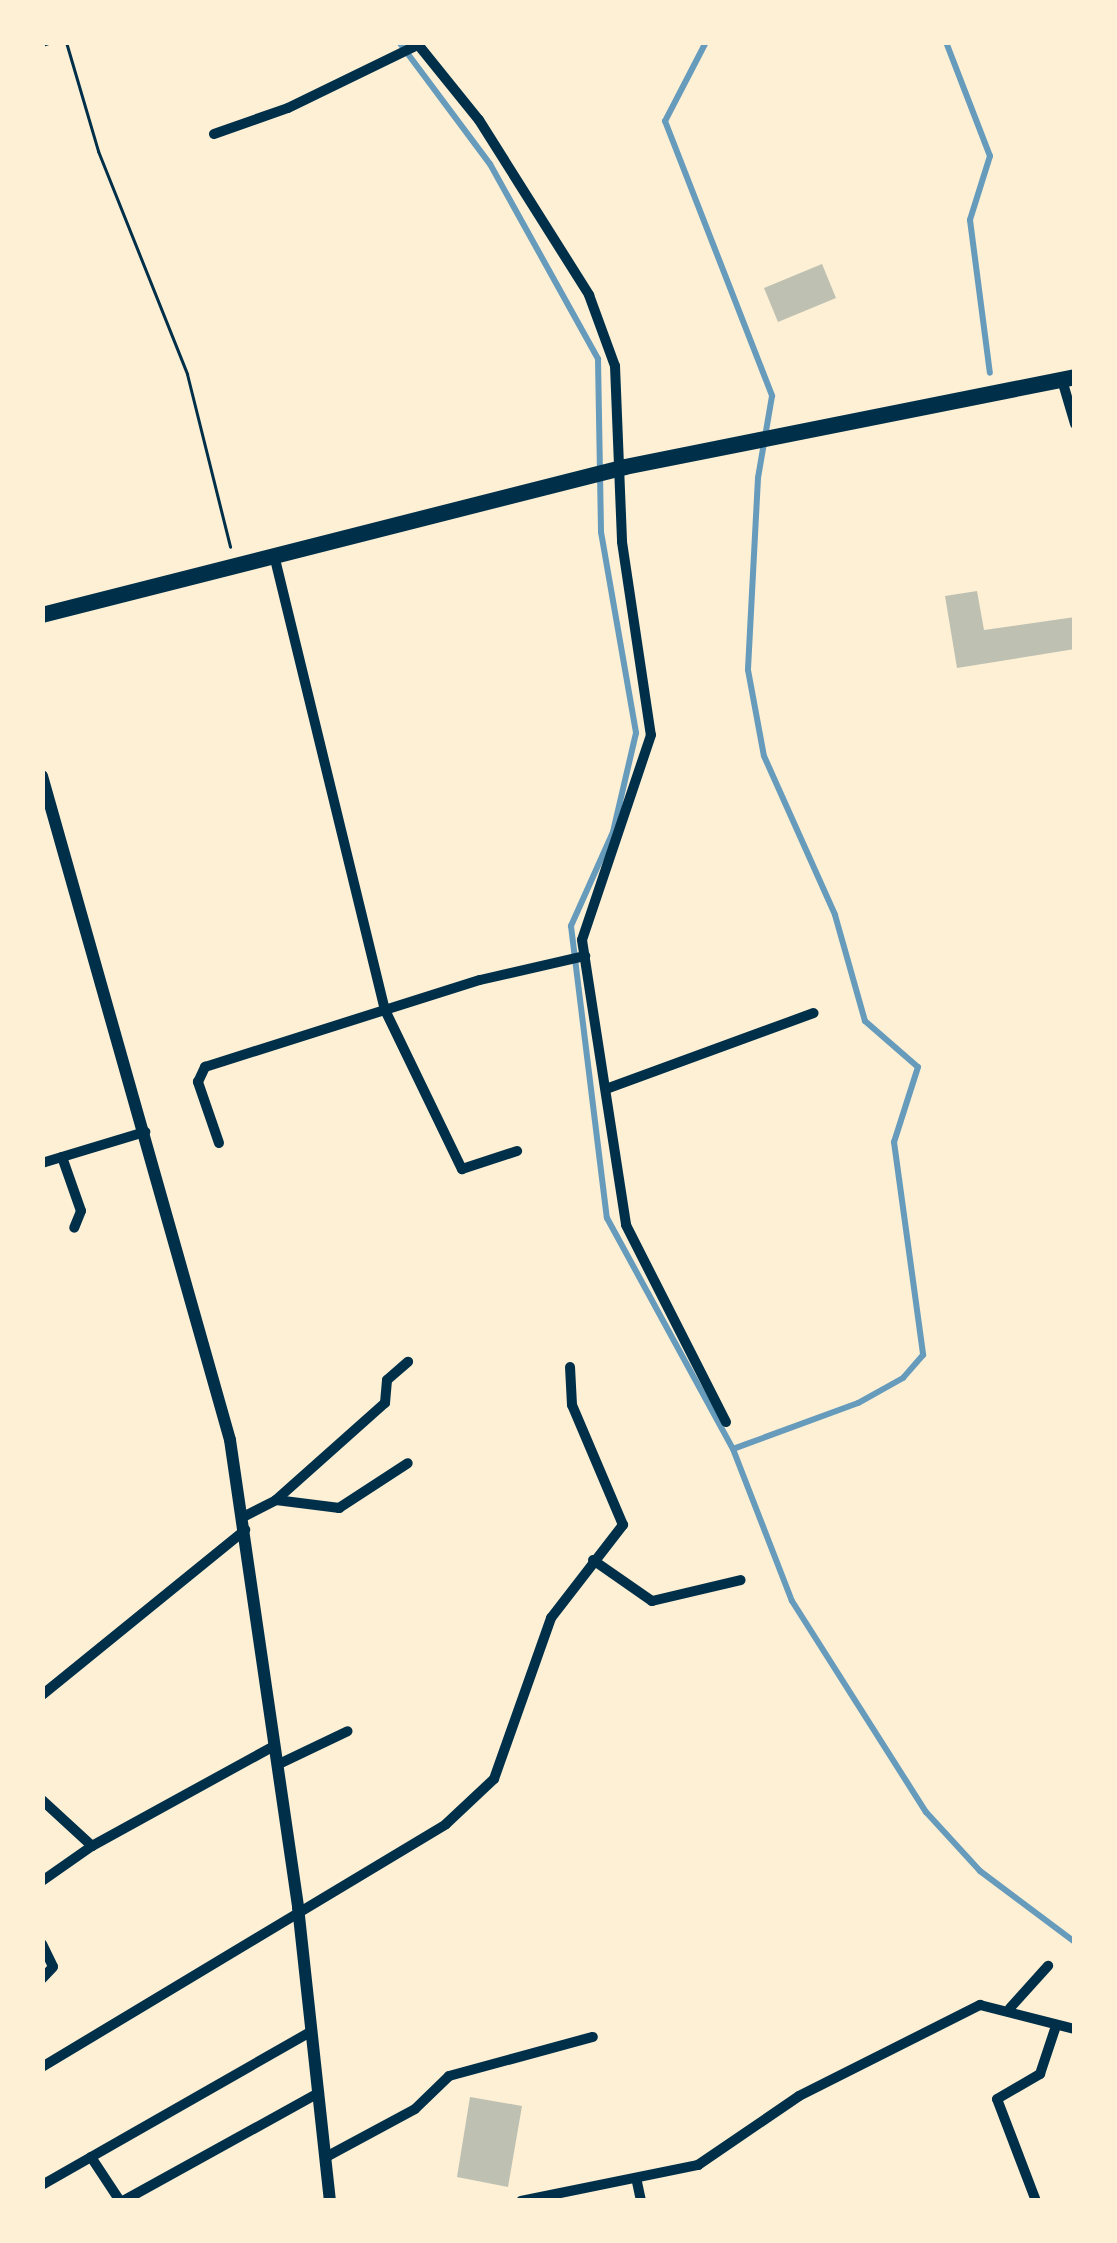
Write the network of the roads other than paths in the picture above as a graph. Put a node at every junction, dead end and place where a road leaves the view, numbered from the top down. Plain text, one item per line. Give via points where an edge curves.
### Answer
1 (413, 48) edge
2 (214, 134) dead end
3 (1068, 378) edge
4 (1075, 424) edge
5 (620, 469) junction
6 (274, 556) junction
7 (42, 615) edge
8 (42, 776) edge
9 (583, 957) junction
10 (385, 1010) junction
11 (814, 1012) dead end
12 (606, 1089) junction
13 (145, 1132) junction
14 (219, 1142) dead end
15 (517, 1151) dead end
16 (62, 1157) junction
17 (42, 1162) edge
18 (74, 1228) dead end
19 (408, 1362) dead end
20 (570, 1367) dead end
21 (725, 1422) dead end
22 (407, 1463) dead end
23 (276, 1501) junction
24 (245, 1523) junction
25 (593, 1560) junction
26 (741, 1580) dead end
27 (42, 1695) edge
28 (348, 1731) dead end
29 (274, 1746) junction
30 (279, 1764) junction
31 (42, 1800) edge
32 (92, 1846) junction
33 (42, 1881) edge
34 (298, 1907) junction
35 (42, 1944) edge
36 (1048, 1966) dead end
37 (42, 1979) edge
38 (1010, 2008) junction
39 (1056, 2026) junction
40 (1075, 2029) edge
41 (312, 2031) junction
42 (593, 2037) dead end
43 (42, 2067) edge
44 (319, 2093) junction
45 (91, 2157) junction
46 (326, 2157) junction
47 (637, 2182) junction
48 (42, 2185) edge
49 (121, 2201) edge
50 (330, 2201) edge
51 (521, 2201) edge
52 (641, 2201) edge
53 (1036, 2201) edge

1 - 2 street
1 - 5 street via 479,120 599,314 615,366
3 - 4 street
3 - 5 highway
5 - 6 highway
5 - 9 street via 622,542 651,735 587,912
6 - 7 highway
6 - 10 street
8 - 13 street
9 - 10 street
9 - 12 street
10 - 14 street via 200,1070
10 - 15 street via 462,1169
11 - 12 street
12 - 21 street via 626,1226
13 - 16 street
13 - 24 street via 211,1360
16 - 17 street
16 - 18 street via 81,1211
19 - 23 street via 387,1380 385,1403
20 - 25 street via 572,1405 622,1520
22 - 23 street via 339,1508
23 - 24 street
24 - 27 street
24 - 29 street
25 - 26 street via 652,1600
25 - 34 street via 551,1618 504,1764 480,1796 446,1824
28 - 30 street
29 - 30 street
29 - 32 street
30 - 34 street
31 - 32 street
32 - 33 street
34 - 41 street
34 - 43 street
35 - 37 street via 53,1966
36 - 38 street
38 - 39 street
38 - 47 street via 970,2009 799,2096 698,2165
39 - 40 street
39 - 53 street via 1040,2074 1003,2089 996,2107
41 - 44 street
41 - 45 street
42 - 46 street via 448,2076 415,2109
44 - 46 street
44 - 49 street
45 - 48 street
45 - 49 street
46 - 50 street
47 - 51 street
47 - 52 street

